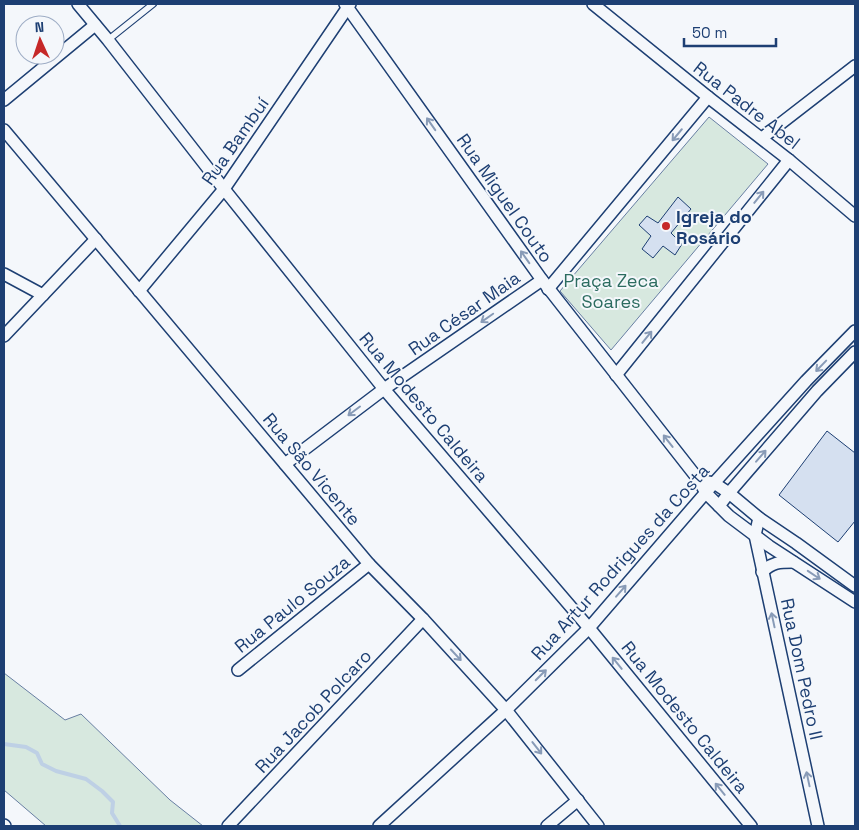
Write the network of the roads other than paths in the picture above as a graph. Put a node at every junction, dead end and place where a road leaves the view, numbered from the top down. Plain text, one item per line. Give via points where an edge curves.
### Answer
1 (78, 4) edge
2 (153, 4) edge
3 (593, 4) edge
4 (348, 5) edge
5 (95, 25) junction
6 (108, 40) junction
7 (855, 66) edge
8 (708, 97) junction
9 (4, 100) edge
10 (4, 130) edge
11 (762, 138) junction
12 (789, 160) junction
13 (224, 189) junction
14 (855, 216) edge
15 (96, 239) junction
16 (4, 274) edge
17 (545, 284) junction
18 (139, 291) junction
19 (43, 295) junction
20 (855, 331) edge
21 (4, 336) edge
22 (855, 352) edge
23 (616, 375) junction
24 (806, 382) junction
25 (384, 389) junction
26 (817, 391) junction
27 (285, 464) junction
28 (698, 479) junction
29 (714, 483) junction
30 (706, 493) junction
31 (729, 493) junction
32 (719, 506) junction
33 (759, 518) junction
34 (755, 535) junction
35 (796, 543) junction
36 (789, 559) junction
37 (369, 564) junction
38 (762, 572) junction
39 (855, 586) edge
40 (855, 602) edge
41 (423, 619) junction
42 (589, 628) junction
43 (238, 670) dead end
44 (506, 710) junction
45 (578, 800) junction
46 (228, 826) edge
47 (379, 826) edge
48 (548, 826) edge
49 (598, 826) edge
50 (751, 826) edge
51 (818, 826) edge

1 - 5 street, Rua Modesto Caldeira
2 - 6 lane
3 - 8 street, Rua Padre Abel
4 - 13 street, Rua Bambuí
17 -> 4 street, Rua Miguel Couto
5 - 6 street, Rua Modesto Caldeira
5 - 9 street
6 - 13 street, Rua Modesto Caldeira
7 - 11 street
8 - 11 street, Rua Padre Abel
8 -> 17 street
10 - 15 street, Rua São Vicente
11 - 12 street, Rua Padre Abel
12 - 14 street, Rua Padre Abel
23 -> 12 street
13 - 18 street, Rua Bambuí
13 - 25 street, Rua Modesto Caldeira
15 - 18 street, Rua São Vicente
15 - 19 street
16 - 19 street
17 - 23 street, Rua Miguel Couto
17 -> 25 street, Rua César Maia
18 - 27 street, Rua São Vicente
19 - 21 street
20 -> 24 street, Rua Artur Rodrigues da Costa
22 - 26 street, Rua Artur Rodrigues da Costa
28 -> 23 street, Rua Miguel Couto
24 - 26 street
24 - 29 street, Rua Artur Rodrigues da Costa
25 -> 27 street, Rua César Maia
25 - 42 street, Rua Modesto Caldeira
31 -> 26 street, Rua Artur Rodrigues da Costa
27 - 37 street, Rua São Vicente
28 - 29 street
28 - 30 street, Rua Miguel Couto
29 - 30 street, Rua Artur Rodrigues da Costa
29 - 31 street
30 - 31 street
30 - 32 street, Rua Miguel Couto
42 -> 30 street, Rua Artur Rodrigues da Costa
31 - 32 street, Rua Artur Rodrigues da Costa
31 - 33 street
32 - 34 street, Rua Miguel Couto
33 - 34 street, Rua Dom Pedro II
33 - 35 street
34 - 36 street, Rua Miguel Couto
34 - 38 street, Rua Dom Pedro II
35 - 36 street via 787,546 785,552
35 - 39 street
36 - 38 street via 771,564
36 -> 40 street, Rua Miguel Couto
37 - 41 street, Rua São Vicente
37 - 43 street, Rua Paulo Souza
51 -> 38 street, Rua Dom Pedro II
41 -> 44 street, Rua São Vicente
41 - 46 street, Rua Jacob Polcaro
44 -> 42 street, Rua Artur Rodrigues da Costa
50 -> 42 street, Rua Modesto Caldeira
44 -> 45 street, Rua São Vicente
44 - 47 street, Rua Artur Rodrigues da Costa
45 - 48 street
45 - 49 street, Rua São Vicente

